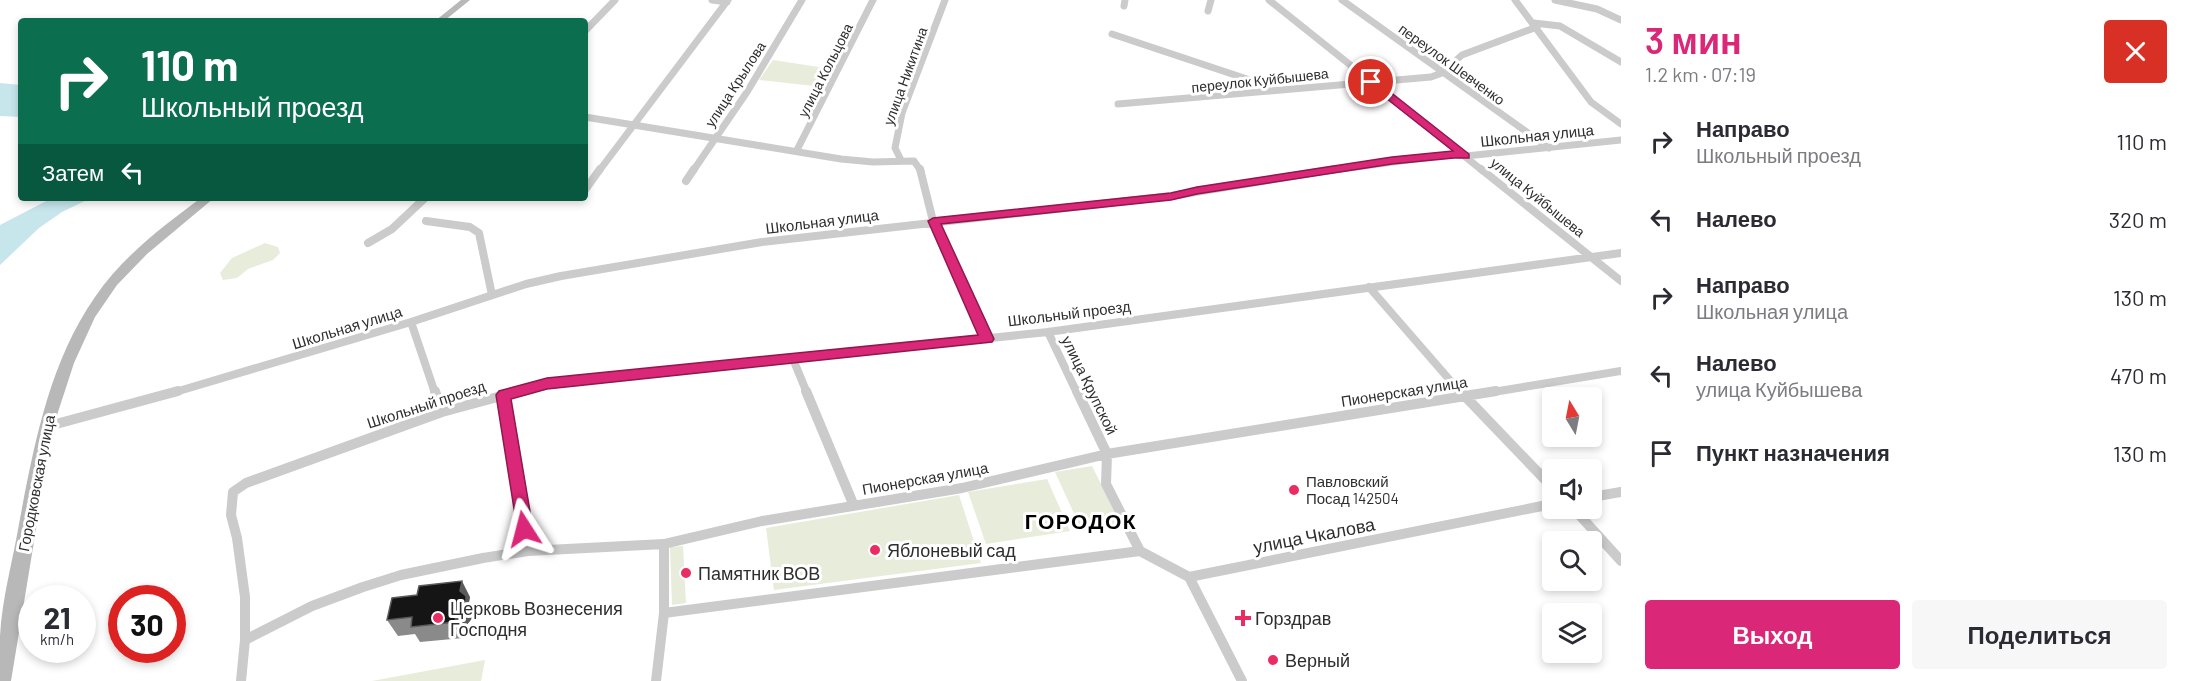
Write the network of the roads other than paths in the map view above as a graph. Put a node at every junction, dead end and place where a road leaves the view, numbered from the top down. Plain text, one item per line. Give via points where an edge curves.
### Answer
1 (466, 0) edge
2 (615, 0) edge
3 (712, 0) edge
4 (802, 0) edge
5 (873, 0) edge
6 (945, 0) edge
7 (1211, 0) edge
8 (1269, 0) edge
9 (1342, 0) edge
10 (1515, 0) edge
11 (1555, 0) edge
12 (727, 1) edge
13 (1208, 11) dead end
14 (443, 18) edge
15 (1621, 20) edge
16 (1535, 25) junction
17 (588, 28) edge
18 (1112, 34) dead end
19 (1621, 62) edge
20 (1442, 73) junction
21 (1371, 82) junction
22 (1286, 88) junction
23 (1118, 104) dead end
24 (588, 118) edge
25 (1621, 124) edge
26 (633, 125) junction
27 (715, 138) junction
28 (1621, 140) edge
29 (1549, 148) junction
30 (797, 150) junction
31 (1466, 156) junction
32 (901, 160) junction
33 (686, 181) dead end
34 (588, 186) edge
35 (204, 201) edge
36 (422, 201) edge
37 (426, 221) dead end
38 (933, 221) junction
39 (368, 243) dead end
40 (1621, 253) edge
41 (1591, 257) junction
42 (1621, 281) edge
43 (1369, 287) junction
44 (492, 295) junction
45 (411, 322) junction
46 (1048, 332) junction
47 (987, 339) junction
48 (792, 359) junction
49 (1621, 371) edge
50 (504, 395) junction
51 (1466, 397) junction
52 (441, 412) junction
53 (45, 427) junction
54 (1107, 454) junction
55 (1542, 477) edge
56 (1621, 492) edge
57 (1602, 495) edge
58 (854, 506) junction
59 (1542, 506) edge
60 (1583, 519) edge
61 (664, 544) junction
62 (528, 551) junction
63 (1140, 551) junction
64 (1621, 561) edge
65 (1189, 577) junction
66 (664, 613) junction
67 (245, 640) junction
68 (2, 681) edge
69 (241, 681) edge
70 (656, 681) edge
71 (1242, 681) edge

1 - 14 main road
2 - 17 street
3 - 12 street
4 - 27 street, улица Крылова via 747,93
5 - 30 street, улица Кольцова
6 - 32 street, улица Никитина via 902,113 895,148
7 - 13 street
8 - 21 street, улица Куйбышева
9 - 20 street, переулок Шевченко
10 - 16 street
11 - 15 street via 1610,13
12 - 26 street
16 - 19 street via 1560,26
16 - 20 street, переулок Куйбышева via 1462,55
16 - 25 street via 1591,102
18 - 22 street via 1262,86
20 - 21 street, переулок Куйбышева
20 - 29 street, переулок Шевченко
21 - 22 street, переулок Куйбышева
21 - 31 street, улица Куйбышева
22 - 23 street, переулок Куйбышева
24 - 26 street
26 - 27 street
26 - 34 street
27 - 30 street
27 - 33 street, улица Крылова
28 - 29 street, Школьная улица
29 - 31 street, Школьная улица
30 - 32 street via 873,162
31 - 38 street, Школьная улица via 1392,160 1171,196
31 - 41 street, улица Куйбышева
32 - 38 street via 914,161 920,168
35 - 53 main road, Городковская улица via 120,274 90,314 69,357
36 - 39 street via 399,226
37 - 44 street via 470,227 479,233
38 - 44 street, Школьная улица via 661,258 561,276
38 - 47 street
40 - 41 street, Школьный проезд
41 - 42 street, улица Куйбышева
41 - 43 street, Школьный проезд
43 - 46 street, Школьный проезд
43 - 51 street
44 - 45 street, Школьная улица
45 - 52 street
45 - 53 street, Школьная улица
46 - 47 street, Школьный проезд
46 - 54 street, улица Крупской
47 - 48 street, Школьный проезд
48 - 50 street, Школьный проезд via 547,384
48 - 58 street
49 - 51 street, Пионерская улица
50 - 52 street, Школьный проезд
50 - 62 street
51 - 54 street, Пионерская улица
51 - 55 street
52 - 67 street, Школьный проезд via 246,483 233,492 231,515 245,597
53 - 68 main road, Городковская улица
54 - 58 street, Пионерская улица via 962,488
54 - 63 street, улица Крупской via 1106,484
56 - 57 street
58 - 61 street, Пионерская улица via 762,521
59 - 65 street, улица Чкалова
60 - 64 street
61 - 62 street, Пионерская улица
61 - 66 street
62 - 67 street, Пионерская улица via 401,575 312,606
63 - 65 street
63 - 66 street
65 - 71 street
66 - 70 street
67 - 69 street

